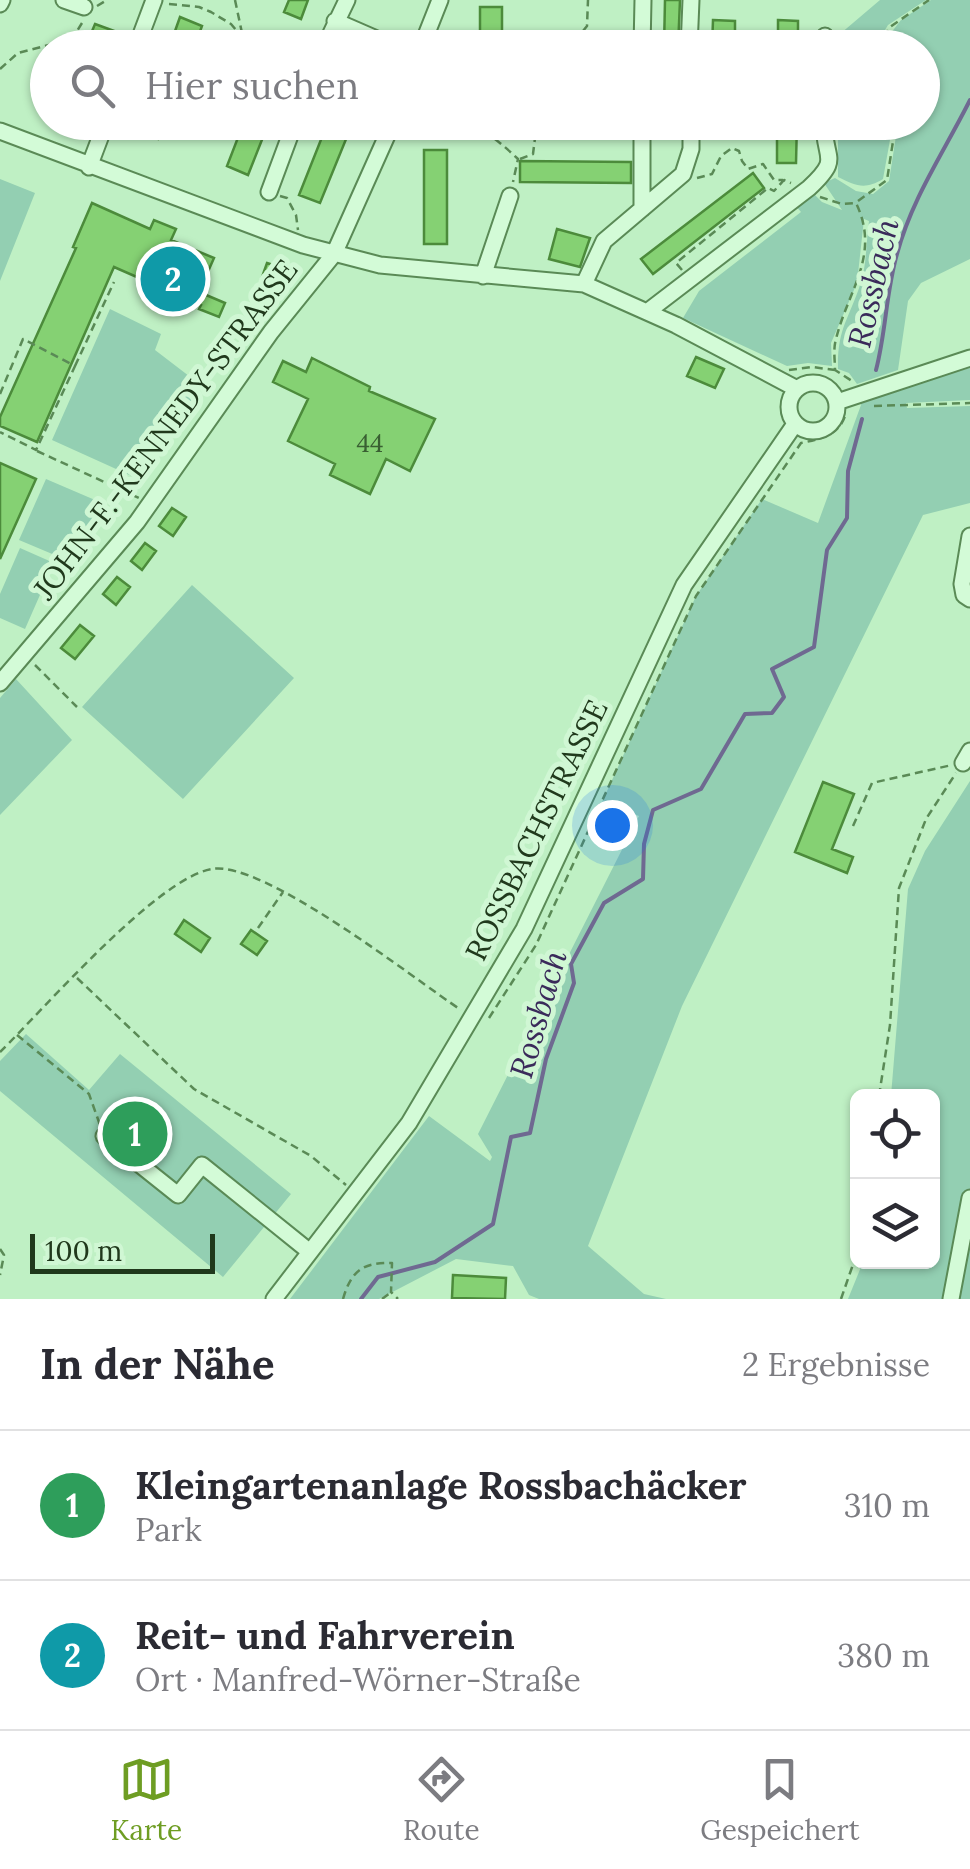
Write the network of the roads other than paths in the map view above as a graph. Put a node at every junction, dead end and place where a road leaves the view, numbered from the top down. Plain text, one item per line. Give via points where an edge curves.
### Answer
1 (64, 0) edge
2 (156, 0) edge
3 (347, 0) edge
4 (440, 0) edge
5 (642, 0) edge
6 (690, 0) edge
7 (87, 12) road end
8 (335, 21) junction
9 (144, 30) edge
10 (331, 30) edge
11 (356, 30) edge
12 (429, 30) edge
13 (642, 30) edge
14 (690, 30) edge
15 (0, 131) edge
16 (99, 140) edge
17 (288, 140) edge
18 (385, 140) edge
19 (642, 140) edge
20 (691, 140) edge
21 (826, 140) edge
22 (88, 167) junction
23 (269, 192) road end
24 (510, 196) road end
25 (642, 210) junction
26 (334, 254) junction
27 (483, 276) junction
28 (584, 284) junction
29 (646, 312) junction
30 (970, 358) edge
31 (797, 389) junction
32 (837, 402) junction
33 (795, 424) junction
34 (970, 536) edge
35 (970, 600) edge
36 (0, 683) edge
37 (104, 1136) road end
38 (970, 1198) edge
39 (310, 1252) junction
40 (274, 1299) edge
41 (952, 1299) edge

1 - 7 street
2 - 9 street
3 - 8 street
4 - 12 street
5 - 13 street
6 - 14 street
8 - 10 street
8 - 11 street
15 - 22 street
16 - 22 street
17 - 23 street
18 - 26 street, JOHN-F.-KENNEDY-STRASSE
19 - 25 street
20 - 25 street via 685,170
21 - 29 street via 830,166 809,188
22 - 26 street
24 - 27 street
25 - 28 street via 604,241
26 - 27 street via 380,266
26 - 36 street, JOHN-F.-KENNEDY-STRASSE via 150,503
27 - 28 street
28 - 29 street
29 - 31 street
30 - 32 street
31 - 32 street via 820,384
31 - 33 street via 789,402
32 - 33 street via 836,418 825,429 809,432
33 - 39 street, ROSSBACHSTRASSE via 684,585 524,929 472,1018 409,1123
34 - 35 street via 962,584
37 - 39 street via 178,1195 202,1165
38 - 41 street
39 - 40 street, ROSSBACHSTRASSE

